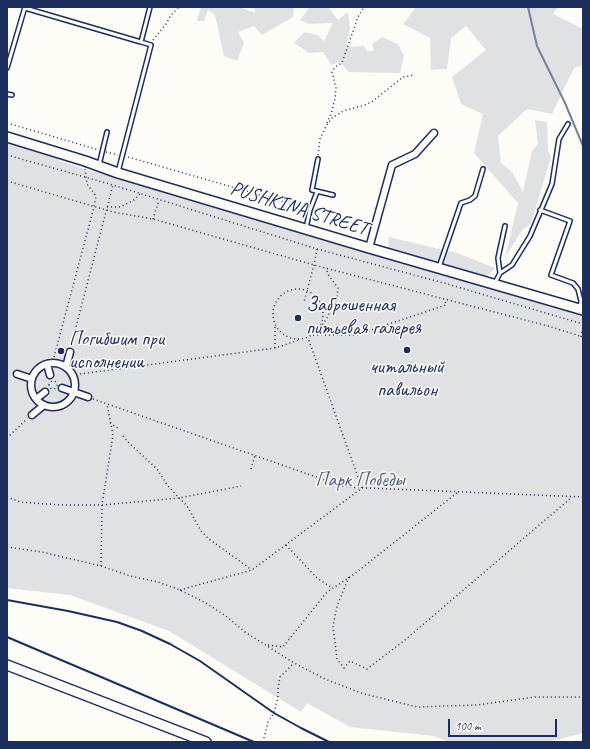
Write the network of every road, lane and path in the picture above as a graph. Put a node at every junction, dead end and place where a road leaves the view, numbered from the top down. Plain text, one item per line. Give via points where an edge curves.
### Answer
1 (25, 7) edge
2 (150, 7) edge
3 (179, 7) edge
4 (364, 7) edge
5 (141, 42) junction
6 (151, 45) junction
7 (7, 68) edge
8 (414, 75) dead end
9 (7, 94) edge
10 (12, 95) dead end
11 (7, 123) edge
12 (568, 124) dead end
13 (326, 126) junction
14 (107, 132) dead end
15 (434, 133) dead end
16 (7, 137) edge
17 (102, 151) junction
18 (7, 155) edge
19 (121, 155) junction
20 (318, 159) joint
21 (99, 166) junction
22 (483, 169) dead end
23 (118, 173) junction
24 (86, 177) junction
25 (7, 181) edge
26 (113, 185) junction
27 (317, 192) junction
28 (141, 193) junction
29 (333, 195) dead end
30 (159, 199) junction
31 (94, 206) junction
32 (107, 206) junction
33 (106, 210) junction
34 (310, 210) junction
35 (540, 210) junction
36 (153, 219) junction
37 (505, 226) dead end
38 (306, 229) junction
39 (369, 248) junction
40 (317, 249) junction
41 (314, 265) junction
42 (326, 268) junction
43 (439, 269) junction
44 (500, 273) junction
45 (494, 284) junction
46 (308, 290) junction
47 (445, 300) junction
48 (304, 302) dead end
49 (582, 304) edge
50 (583, 325) edge
51 (275, 326) junction
52 (318, 331) junction
53 (313, 335) junction
54 (582, 337) edge
55 (308, 338) junction
56 (298, 340) junction
57 (275, 348) junction
58 (70, 352) joint
59 (50, 364) junction
60 (66, 367) junction
61 (17, 374) dead end
62 (50, 375) dead end
63 (72, 375) junction
64 (32, 379) junction
65 (62, 388) dead end
66 (55, 389) joint
67 (45, 392) dead end
68 (73, 393) junction
69 (88, 397) joint
70 (36, 399) junction
71 (107, 404) junction
72 (44, 405) junction
73 (32, 415) joint
74 (110, 423) junction
75 (119, 429) dead end
76 (123, 436) dead end
77 (7, 438) edge
78 (255, 455) junction
79 (251, 468) dead end
80 (241, 486) dead end
81 (362, 488) junction
82 (458, 492) junction
83 (7, 497) edge
84 (572, 497) junction
85 (583, 497) edge
86 (179, 498) junction
87 (102, 505) junction
88 (286, 545) junction
89 (7, 547) edge
90 (101, 566) junction
91 (252, 570) junction
92 (349, 577) junction
93 (332, 588) junction
94 (180, 590) junction
95 (266, 645) junction
96 (294, 663) junction
97 (7, 665) edge
98 (583, 697) edge
99 (206, 742) edge
100 (263, 742) edge

1 - 5 lane
1 - 7 lane
2 - 5 lane
3 - 6 path via 155,36
4 - 13 path via 342,63 332,72 336,88 335,99
5 - 6 lane
6 - 19 lane
8 - 13 path via 403,77 373,101 343,111 332,118
9 - 10 lane
11 - 17 path
12 - 35 lane via 559,139 552,184
13 - 20 path via 320,139
14 - 17 lane
15 - 39 street via 415,154 392,165
16 - 21 street, PUSHKINA STREET
17 - 19 path
17 - 21 lane
18 - 24 path
19 - 23 lane
19 - 34 path
20 - 27 lane via 312,190
21 - 23 street, PUSHKINA STREET
22 - 43 lane via 475,196 461,203
23 - 38 street, PUSHKINA STREET
24 - 26 path
24 - 31 path via 87,184 96,196
25 - 31 path
26 - 28 path
26 - 32 path
27 - 29 lane
27 - 34 lane
28 - 30 path
28 - 32 path via 120,207
30 - 36 path
30 - 40 path
31 - 33 path
31 - 59 path
32 - 33 path
33 - 36 path
33 - 58 path
34 - 38 lane
35 - 44 lane via 530,236 512,266
35 - 49 lane via 570,221 551,275 573,283 578,289
36 - 41 path
37 - 44 lane via 498,258
38 - 39 street, PUSHKINA STREET
39 - 43 street, PUSHKINA STREET
40 - 41 path
40 - 50 path via 444,283
41 - 42 path
41 - 46 path
42 - 47 path
42 - 52 path via 338,288 337,298
43 - 45 street, PUSHKINA STREET
44 - 45 lane
45 - 49 street, PUSHKINA STREET
46 - 48 path
46 - 51 path via 299,288 282,294 273,309
46 - 52 path via 317,297 323,308 323,320
47 - 53 path via 446,305 356,335
47 - 54 path
50 - 54 path
51 - 56 path via 281,334
51 - 57 path
52 - 53 path
53 - 55 path
55 - 56 path
55 - 81 path
56 - 57 path
57 - 63 path
58 - 60 street
59 - 60 street
59 - 62 street
59 - 64 street via 37,370
60 - 63 street
61 - 64 street
63 - 68 street
64 - 70 street via 32,390
65 - 68 street
66 - 66 path via 56,383 50,382 50,388
67 - 70 street
68 - 69 street
68 - 72 street via 61,405
69 - 71 path
70 - 72 street
71 - 74 path
71 - 78 path
72 - 73 street
73 - 77 path
74 - 75 path
74 - 87 path via 112,435
76 - 86 path via 157,468
78 - 79 path
78 - 81 path via 345,487
80 - 86 path
81 - 82 path
81 - 88 path
82 - 84 path
82 - 92 path
83 - 87 path via 20,502
84 - 85 path
84 - 92 path via 367,670 350,661 344,668 337,660 333,626 337,606
86 - 87 path
86 - 91 path via 209,538
87 - 90 path
88 - 91 path
88 - 93 path via 317,578
89 - 90 path via 42,552
90 - 94 path
91 - 94 path
92 - 93 path
93 - 95 path via 283,647
94 - 95 path via 206,603
95 - 96 path
96 - 98 path via 325,679 362,693 417,707 477,705 535,697
96 - 100 path via 280,677 274,713 268,722
97 - 99 street

